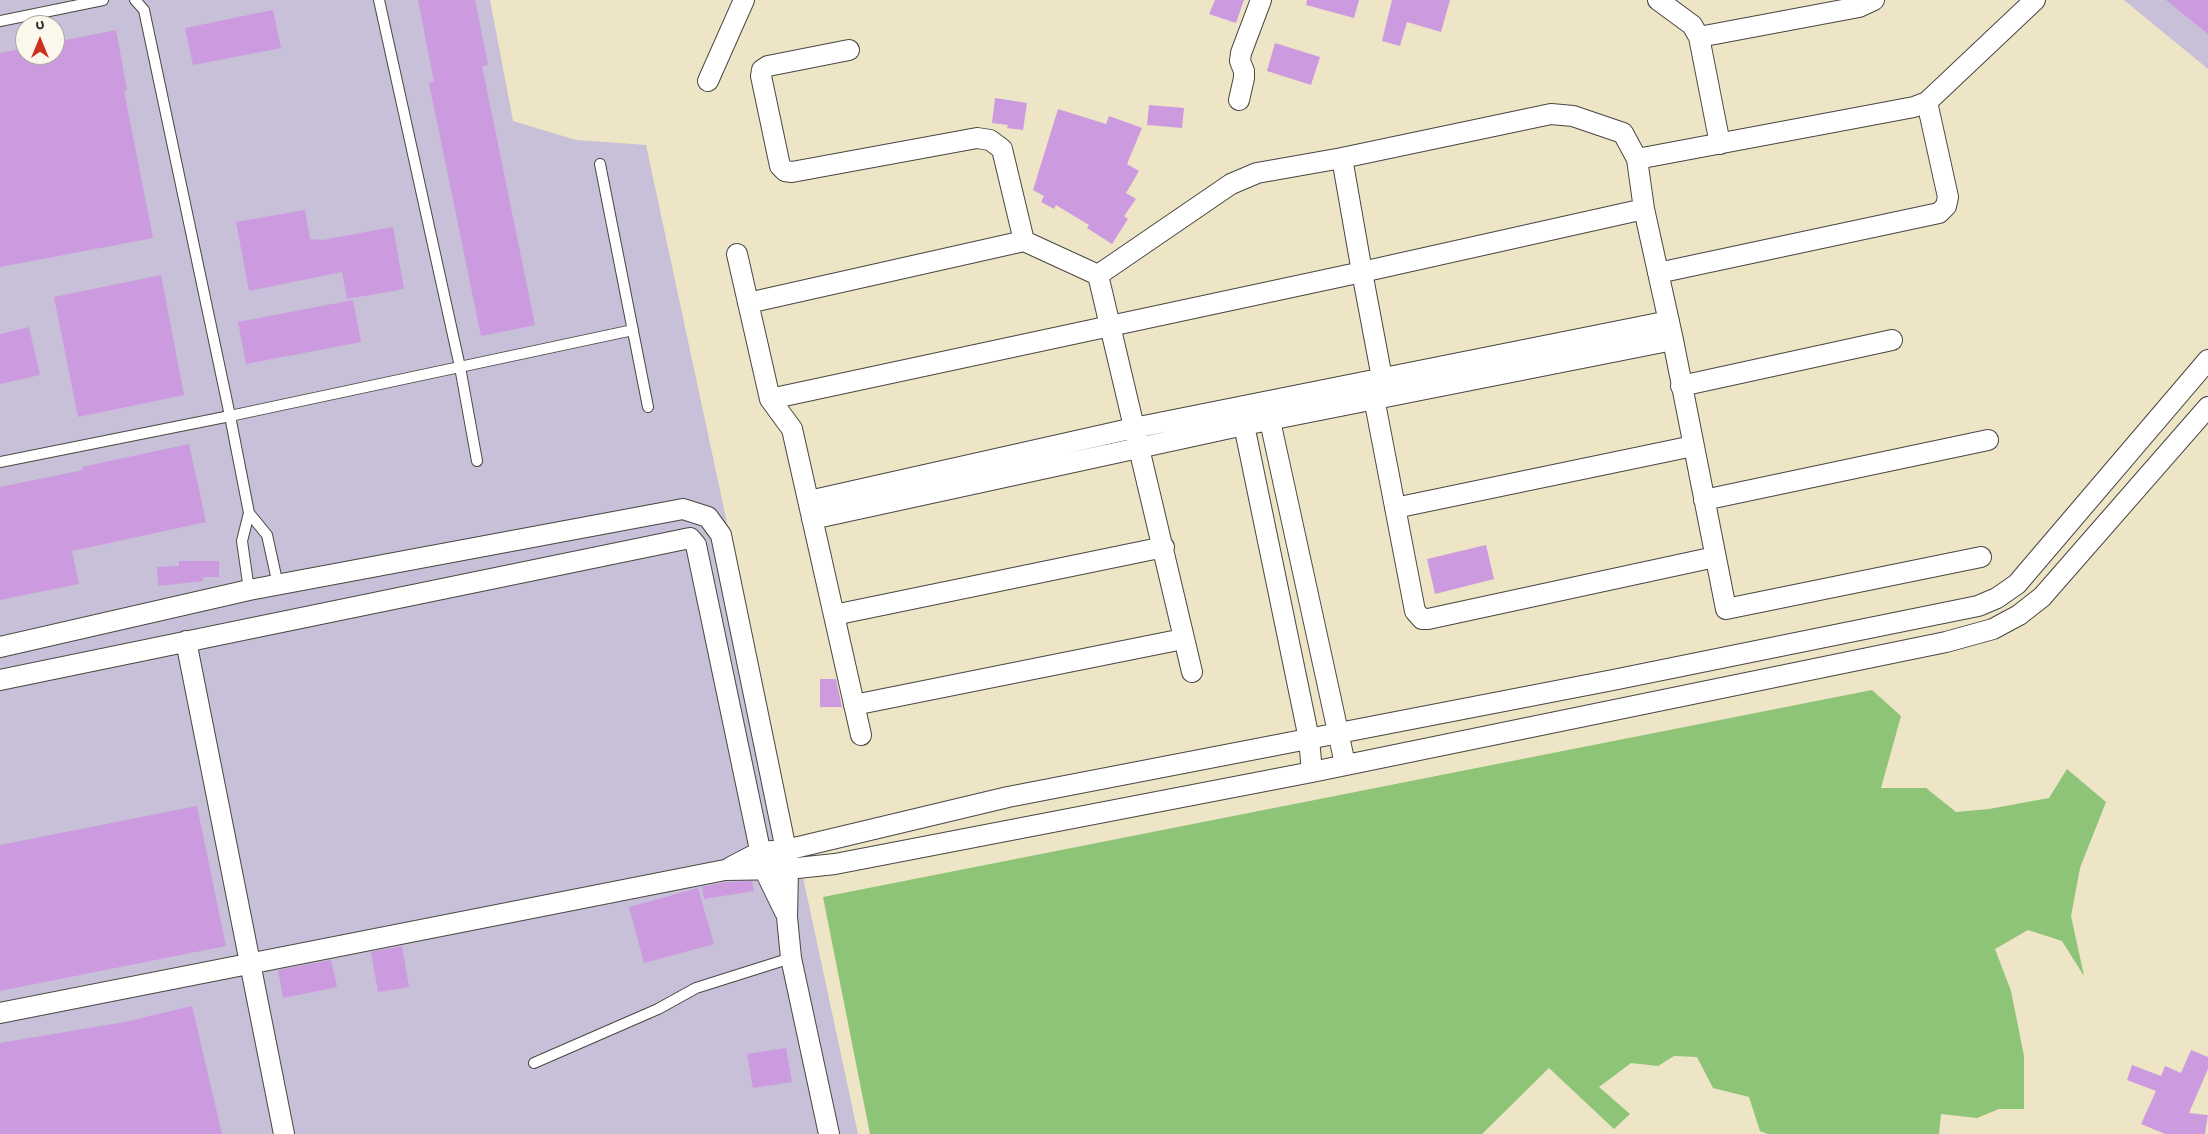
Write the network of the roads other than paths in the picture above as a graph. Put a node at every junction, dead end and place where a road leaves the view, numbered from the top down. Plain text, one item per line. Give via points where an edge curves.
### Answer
1 (103, 0) edge
2 (136, 0) edge
3 (379, 0) edge
4 (744, 0) edge
5 (1261, 0) edge
6 (1658, 0) edge
7 (1874, 0) edge
8 (2035, 0) edge
9 (0, 21) edge
10 (1699, 37) junction
11 (849, 50) dead end
12 (708, 81) dead end
13 (1239, 100) dead end
14 (1928, 102) junction
15 (1720, 144) junction
16 (1342, 158) junction
17 (1637, 159) junction
18 (600, 164) dead end
19 (1644, 209) junction
20 (1024, 241) junction
21 (737, 254) dead end
22 (1362, 272) junction
23 (1658, 273) junction
24 (1098, 275) junction
25 (748, 303) junction
26 (1111, 324) junction
27 (633, 330) junction
28 (1671, 330) junction
29 (1892, 340) dead end
30 (2208, 360) edge
31 (460, 367) junction
32 (1382, 378) junction
33 (1681, 386) junction
34 (1374, 398) junction
35 (770, 399) junction
36 (2208, 407) edge
37 (648, 408) dead end
38 (1268, 410) junction
39 (230, 416) junction
40 (1242, 416) junction
41 (1134, 428) junction
42 (1988, 440) dead end
43 (1693, 446) junction
44 (1140, 447) junction
45 (477, 461) dead end
46 (0, 462) edge
47 (1704, 500) junction
48 (1395, 508) junction
49 (811, 510) junction
50 (249, 513) junction
51 (702, 514) junction
52 (693, 540) junction
53 (1164, 547) junction
54 (1715, 557) junction
55 (1981, 557) dead end
56 (278, 585) junction
57 (249, 590) junction
58 (834, 615) junction
59 (1183, 639) junction
60 (186, 641) junction
61 (0, 647) edge
62 (1192, 672) dead end
63 (0, 680) edge
64 (854, 705) junction
65 (861, 734) dead end
66 (1337, 734) junction
67 (1309, 739) junction
68 (1344, 764) junction
69 (1312, 772) junction
70 (787, 859) junction
71 (762, 861) junction
72 (787, 918) junction
73 (791, 958) junction
74 (252, 963) junction
75 (0, 1013) edge
76 (534, 1062) dead end
77 (284, 1134) edge
78 (829, 1134) edge

1 - 9 lane
2 - 39 lane via 144,10
3 - 31 lane
4 - 12 street
5 - 13 street via 1241,53 1244,78
6 - 10 street via 1692,25
7 - 10 street via 1859,7
8 - 14 street
10 - 15 street
11 - 20 street via 768,66 762,70 780,166 792,172 977,138 990,140 1002,149
14 - 15 street
14 - 23 street via 1948,197 1946,206 1939,213
15 - 17 street
16 - 17 street via 1551,114 1573,116 1623,133
16 - 22 street
16 - 24 street via 1257,173 1231,184
17 - 19 street
18 - 27 lane
19 - 22 street
19 - 23 street
20 - 24 street
20 - 25 street
21 - 25 street
22 - 26 street
22 - 32 street
23 - 28 street
24 - 26 street
25 - 35 street
26 - 35 street
26 - 41 street
27 - 31 lane
27 - 37 lane
28 - 32 street
28 - 33 street
28 - 34 street
29 - 33 street
30 - 66 street via 2017,584 1978,606
31 - 39 lane
31 - 45 lane
32 - 38 street
33 - 43 street
34 - 38 street
34 - 48 street
35 - 49 street via 792,429
36 - 68 street via 2042,597 1993,629 1946,642
38 - 40 street
38 - 66 street
39 - 46 lane
39 - 50 lane
40 - 41 street
40 - 44 street
40 - 67 street
41 - 44 street
41 - 49 street
42 - 47 street
43 - 47 street
43 - 48 street
44 - 49 street
44 - 53 street
47 - 54 street
48 - 54 street via 1416,612 1428,620
49 - 58 street
50 - 56 lane via 267,535
50 - 57 lane via 242,541
51 - 52 street
51 - 56 street via 683,510
51 - 70 street via 721,535
52 - 60 street via 686,538
52 - 71 street
53 - 58 street
53 - 59 street
54 - 55 street via 1726,609
56 - 57 street
57 - 61 street
58 - 64 street
59 - 62 street
59 - 64 street
60 - 63 street
60 - 74 street
64 - 65 street
66 - 67 street
66 - 68 street
67 - 69 street
67 - 70 street via 1008,797
68 - 69 street
69 - 70 street via 835,864
70 - 71 street
70 - 72 street
71 - 72 street
71 - 74 street
72 - 73 street
73 - 76 lane via 696,988 658,1009
73 - 78 street
74 - 75 street
74 - 77 street

